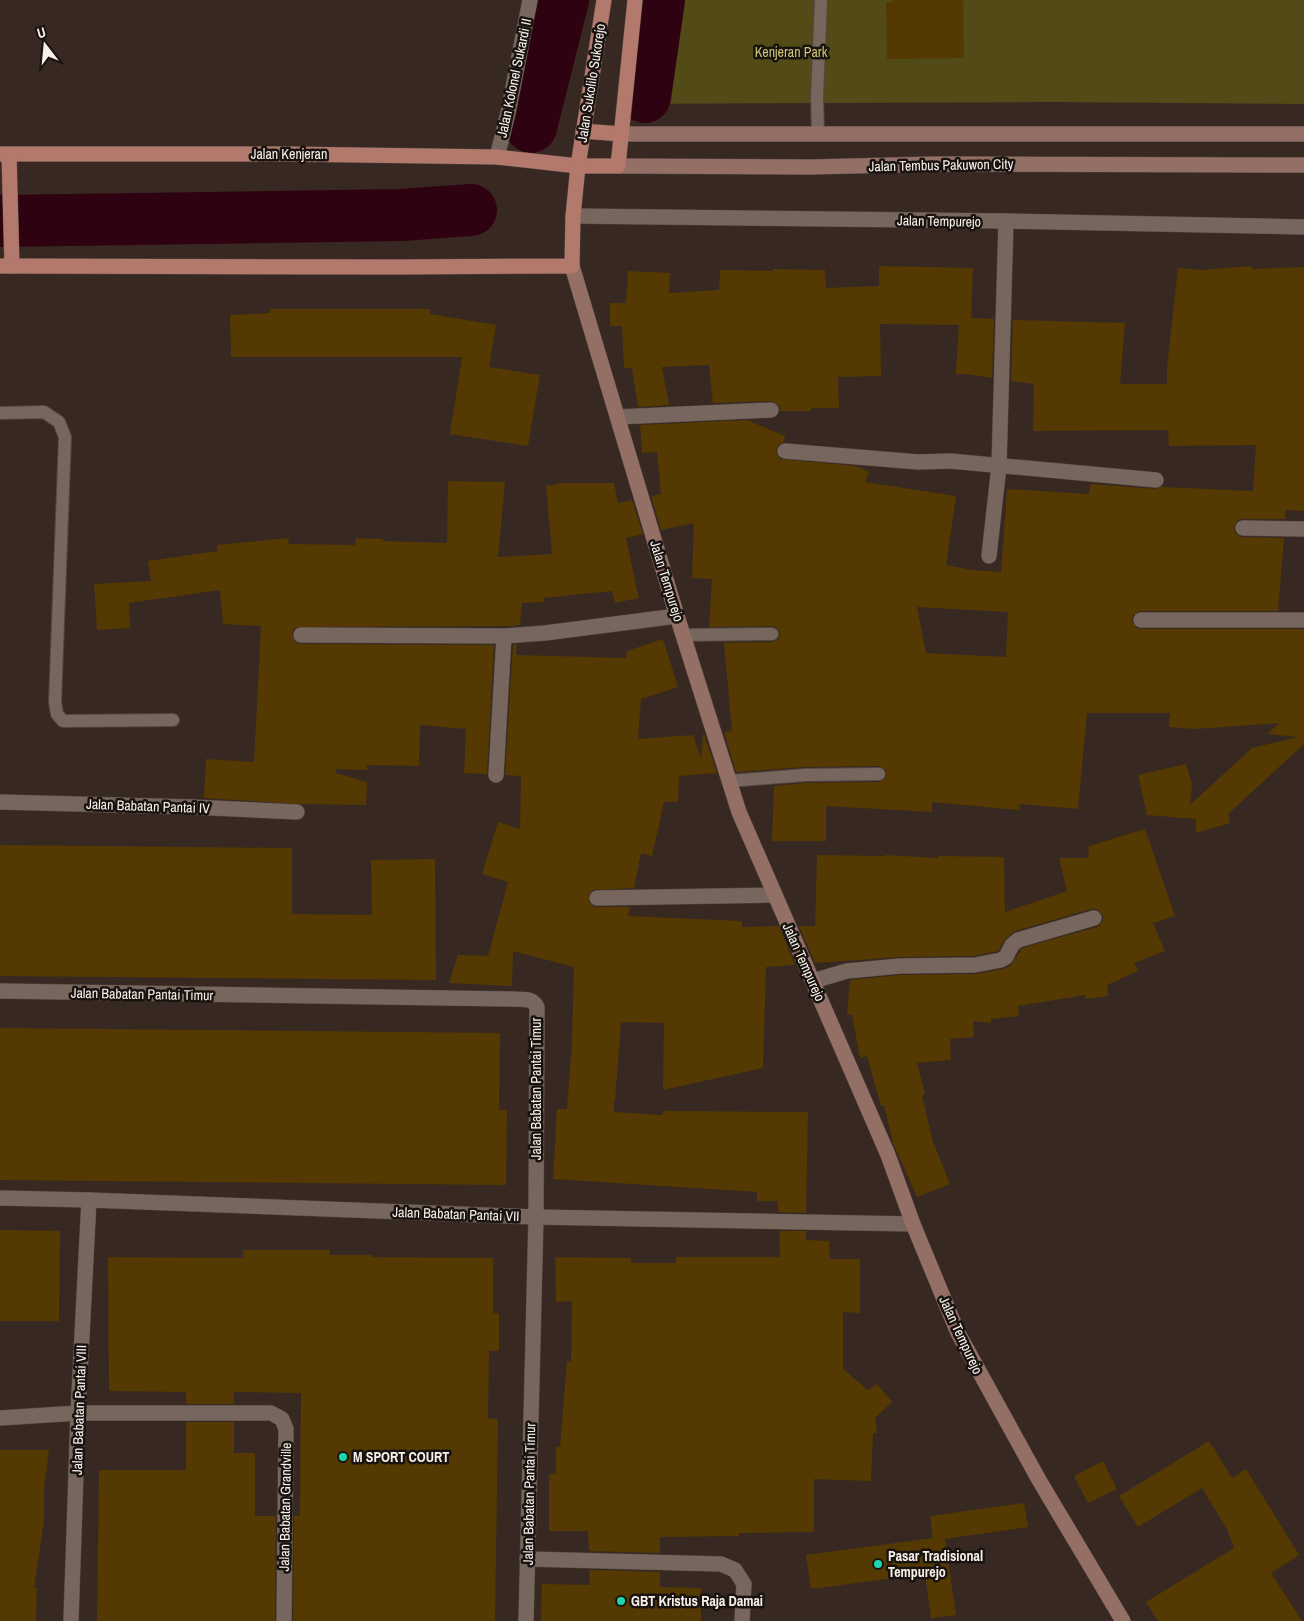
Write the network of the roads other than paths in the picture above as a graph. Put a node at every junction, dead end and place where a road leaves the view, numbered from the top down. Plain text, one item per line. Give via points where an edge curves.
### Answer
1 (604, 0) edge
2 (634, 0) edge
3 (822, 0) edge
4 (528, 2) edge
5 (583, 131) junction
6 (621, 134) junction
7 (1304, 134) edge
8 (818, 135) junction
9 (6, 156) edge
10 (497, 157) junction
11 (1304, 165) edge
12 (578, 166) junction
13 (618, 166) junction
14 (573, 216) junction
15 (1006, 221) junction
16 (1304, 227) edge
17 (8, 263) edge
18 (572, 266) junction
19 (771, 410) dead end
20 (0, 413) edge
21 (618, 417) junction
22 (784, 451) dead end
23 (999, 466) junction
24 (1156, 480) dead end
25 (1244, 528) dead end
26 (1304, 529) edge
27 (988, 556) dead end
28 (678, 616) junction
29 (1141, 620) dead end
30 (1304, 620) edge
31 (772, 634) dead end
32 (301, 635) dead end
33 (683, 635) junction
34 (504, 636) junction
35 (173, 720) dead end
36 (879, 774) dead end
37 (496, 775) dead end
38 (729, 781) junction
39 (0, 802) edge
40 (297, 812) dead end
41 (774, 895) junction
42 (597, 898) dead end
43 (1094, 918) dead end
44 (813, 981) junction
45 (0, 991) edge
46 (0, 1198) edge
47 (89, 1200) junction
48 (536, 1217) junction
49 (913, 1224) junction
50 (78, 1413) junction
51 (0, 1418) edge
52 (527, 1559) junction
53 (72, 1621) edge
54 (284, 1621) edge
55 (526, 1621) edge
56 (742, 1621) edge
57 (1123, 1621) edge

1 - 5 main road, Jalan Sukolilo Sukorejo
2 - 6 main road
3 - 8 lane
4 - 10 street, Jalan Kolonel Sukardi II
5 - 6 main road, Jalan Tembus Pakuwon City
5 - 12 main road, Jalan Sukolilo Sukorejo
6 - 8 main road, Jalan Tembus Pakuwon City
6 - 13 main road
7 - 8 main road, Jalan Tembus Pakuwon City
9 - 10 main road, Jalan Kenjeran via 286,154
9 - 17 main road
10 - 12 main road, Jalan Kenjeran
11 - 13 main road, Jalan Tembus Pakuwon City
12 - 13 main road, Jalan Tembus Pakuwon City
12 - 14 main road, Jalan Sukolilo Sukorejo
14 - 15 street, Jalan Tempurejo
14 - 18 main road, Jalan Sukolilo Sukorejo
15 - 16 street, Jalan Tempurejo
15 - 23 street
17 - 18 main road
18 - 21 main road, Jalan Tempurejo
19 - 21 street
20 - 35 lane via 44,412 59,422 66,437 57,714 63,721
21 - 28 main road, Jalan Tempurejo
22 - 23 street
23 - 24 street
23 - 27 street
25 - 26 street
28 - 33 main road, Jalan Tempurejo
28 - 34 street
29 - 30 street
31 - 33 lane
32 - 34 street
33 - 38 main road, Jalan Tempurejo
34 - 37 street
36 - 38 lane
38 - 41 main road, Jalan Tempurejo
39 - 40 street, Jalan Babatan Pantai IV
41 - 42 street
41 - 44 main road, Jalan Tempurejo
43 - 44 street via 1018,940 1001,960 976,965 900,966 848,971
44 - 49 main road, Jalan Tempurejo via 888,1155
45 - 48 street, Jalan Babatan Pantai Timur via 531,1000 537,1007
46 - 47 street, Jalan Babatan Pantai VII
47 - 48 street, Jalan Babatan Pantai VII
47 - 50 street, Jalan Babatan Pantai VIII
48 - 49 street, Jalan Babatan Pantai VII
48 - 52 street, Jalan Babatan Pantai Timur
49 - 57 main road, Jalan Tempurejo via 958,1333
50 - 51 street, Jalan Babatan Grandville
50 - 53 street, Jalan Babatan Pantai VIII
50 - 54 street, Jalan Babatan Grandville via 271,1413 282,1419 286,1429
52 - 55 street, Jalan Babatan Pantai Timur
52 - 56 street via 721,1564 735,1570 744,1584

